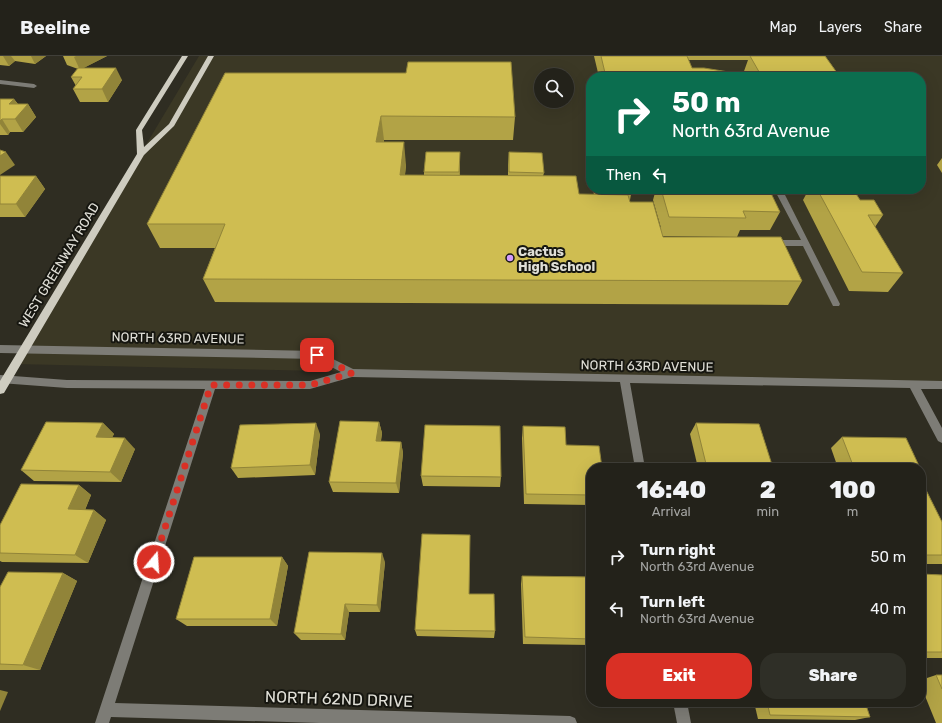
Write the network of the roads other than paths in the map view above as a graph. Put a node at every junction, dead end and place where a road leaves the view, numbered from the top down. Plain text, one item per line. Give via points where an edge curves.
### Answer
1 (185, 56) edge
2 (211, 56) edge
3 (0, 82) edge
4 (34, 86) dead end
5 (141, 154) junction
6 (781, 194) edge
7 (760, 243) edge
8 (806, 243) junction
9 (836, 304) dead end
10 (0, 349) edge
11 (24, 349) junction
12 (352, 373) junction
13 (624, 378) junction
14 (3, 379) edge
15 (913, 384) junction
16 (211, 385) junction
17 (942, 385) edge
18 (0, 390) edge
19 (942, 438) edge
20 (639, 463) edge
21 (681, 707) edge
22 (107, 710) junction
23 (102, 723) edge
24 (570, 723) edge
25 (684, 723) edge

1 - 5 main road via 139,130
2 - 5 main road, WEST GREENWAY ROAD via 172,125
3 - 4 street
5 - 11 main road, WEST GREENWAY ROAD
6 - 8 street
7 - 8 street
8 - 9 street
10 - 11 street, NORTH 63RD AVENUE
11 - 12 street, NORTH 63RD AVENUE via 317,355
11 - 14 main road, WEST GREENWAY ROAD
12 - 13 street, NORTH 63RD AVENUE
12 - 16 street, NORTH 63RD AVENUE via 310,385
13 - 15 street, NORTH 63RD AVENUE
13 - 20 street
14 - 16 street, NORTH 63RD AVENUE via 67,384
14 - 18 main road, WEST GREENWAY ROAD
15 - 17 street, NORTH 63RD AVENUE
15 - 19 street
16 - 22 street
21 - 25 street
22 - 23 street
22 - 24 street, NORTH 62ND DRIVE

